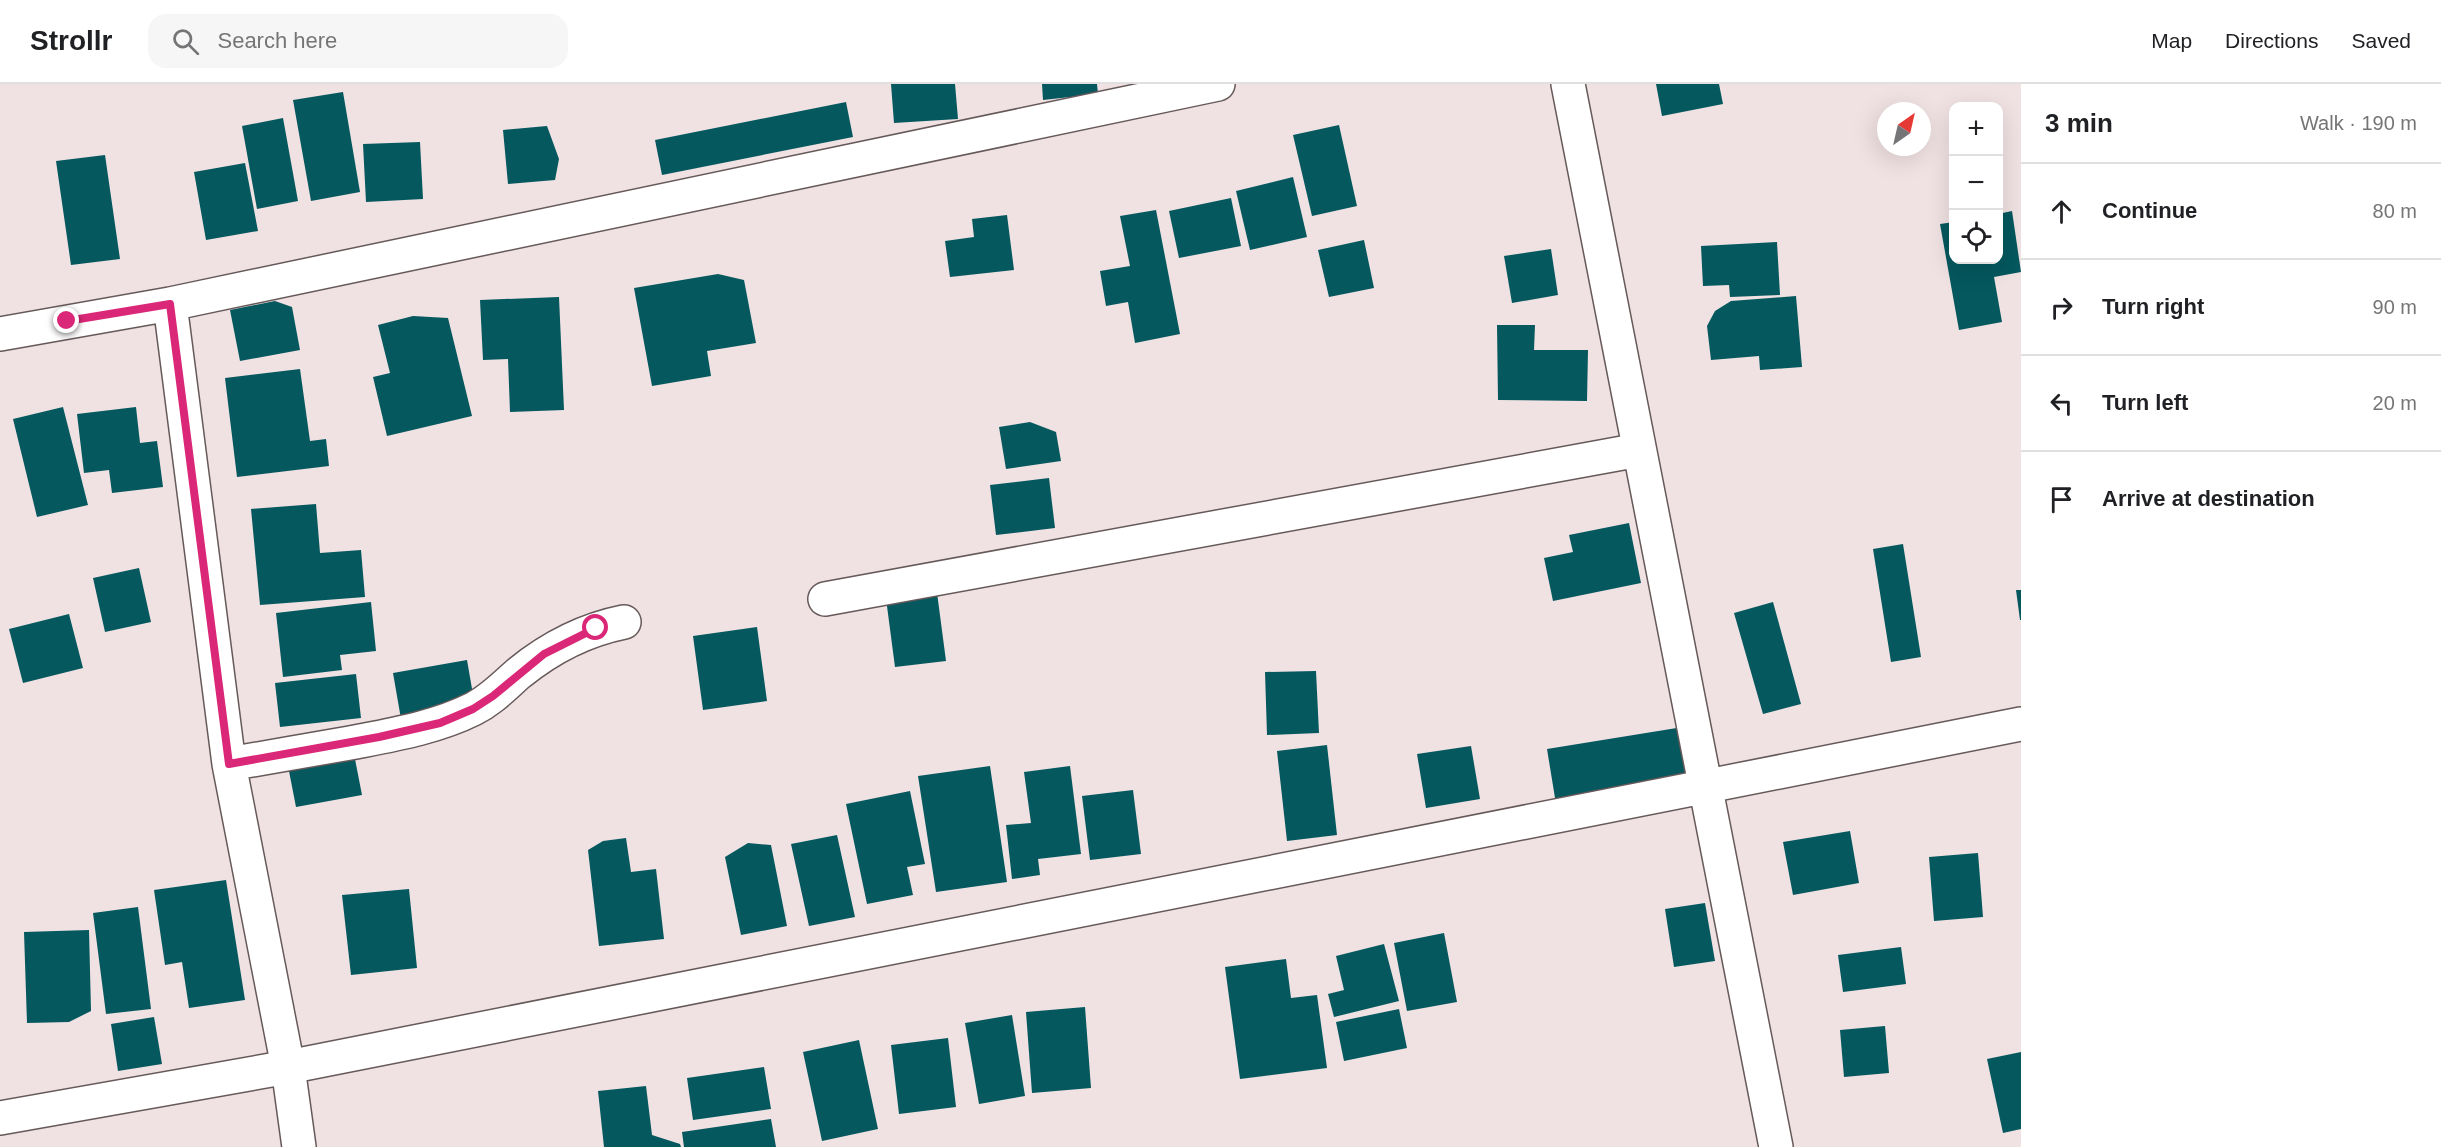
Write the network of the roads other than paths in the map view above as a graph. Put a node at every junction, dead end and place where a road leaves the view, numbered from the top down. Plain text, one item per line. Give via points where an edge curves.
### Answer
1 (1218, 84) edge
2 (1568, 84) edge
3 (170, 304) junction
4 (0, 334) edge
5 (1639, 450) junction
6 (825, 599) dead end
7 (624, 622) dead end
8 (2021, 723) edge
9 (229, 764) junction
10 (1705, 786) junction
11 (288, 1067) junction
12 (0, 1118) edge
13 (299, 1147) edge
14 (1776, 1147) edge

1 - 3 street
2 - 5 street
3 - 4 street
3 - 9 street
5 - 6 street
5 - 10 street
7 - 9 street via 573,638 544,654 473,709 440,723
8 - 10 street
9 - 11 street
10 - 11 street
10 - 14 street
11 - 12 street
11 - 13 street

